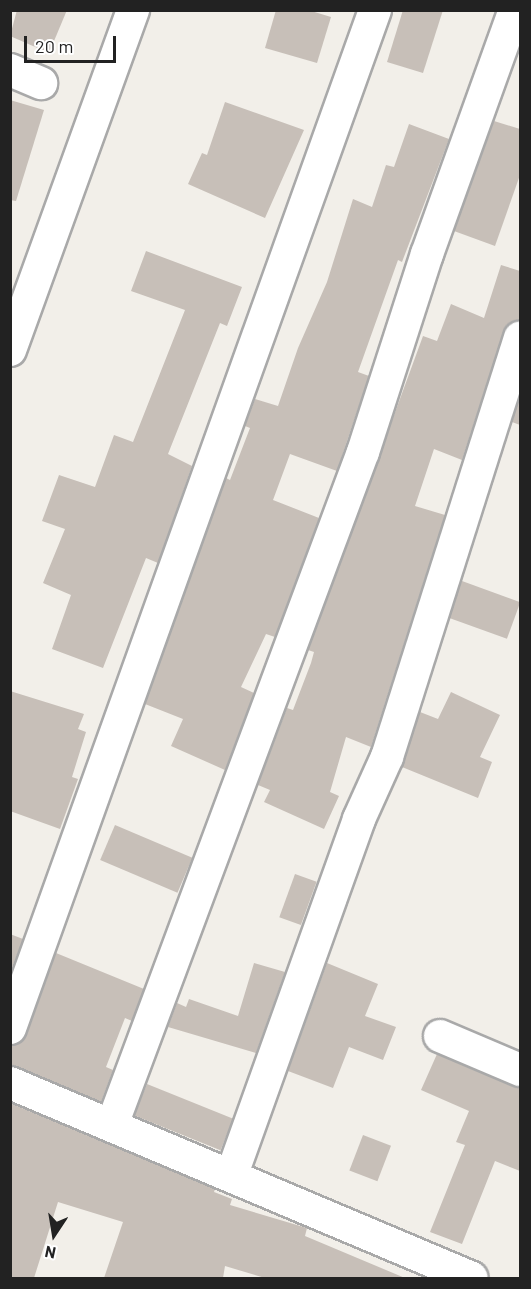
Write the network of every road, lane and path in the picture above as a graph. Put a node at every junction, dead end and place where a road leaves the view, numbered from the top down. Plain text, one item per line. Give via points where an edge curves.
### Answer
1 (133, 10) edge
2 (375, 10) edge
3 (515, 10) edge
4 (10, 70) edge
5 (41, 83) dead end
6 (520, 338) edge
7 (10, 350) edge
8 (10, 1028) edge
9 (440, 1036) dead end
10 (520, 1070) edge
11 (10, 1083) edge
12 (112, 1125) junction
13 (232, 1174) junction
14 (472, 1278) edge

1 - 7 street
2 - 8 street
3 - 12 street via 427,254 363,452
4 - 5 street
6 - 13 street via 387,757 359,819
9 - 10 street
11 - 12 street
12 - 13 street
13 - 14 street

